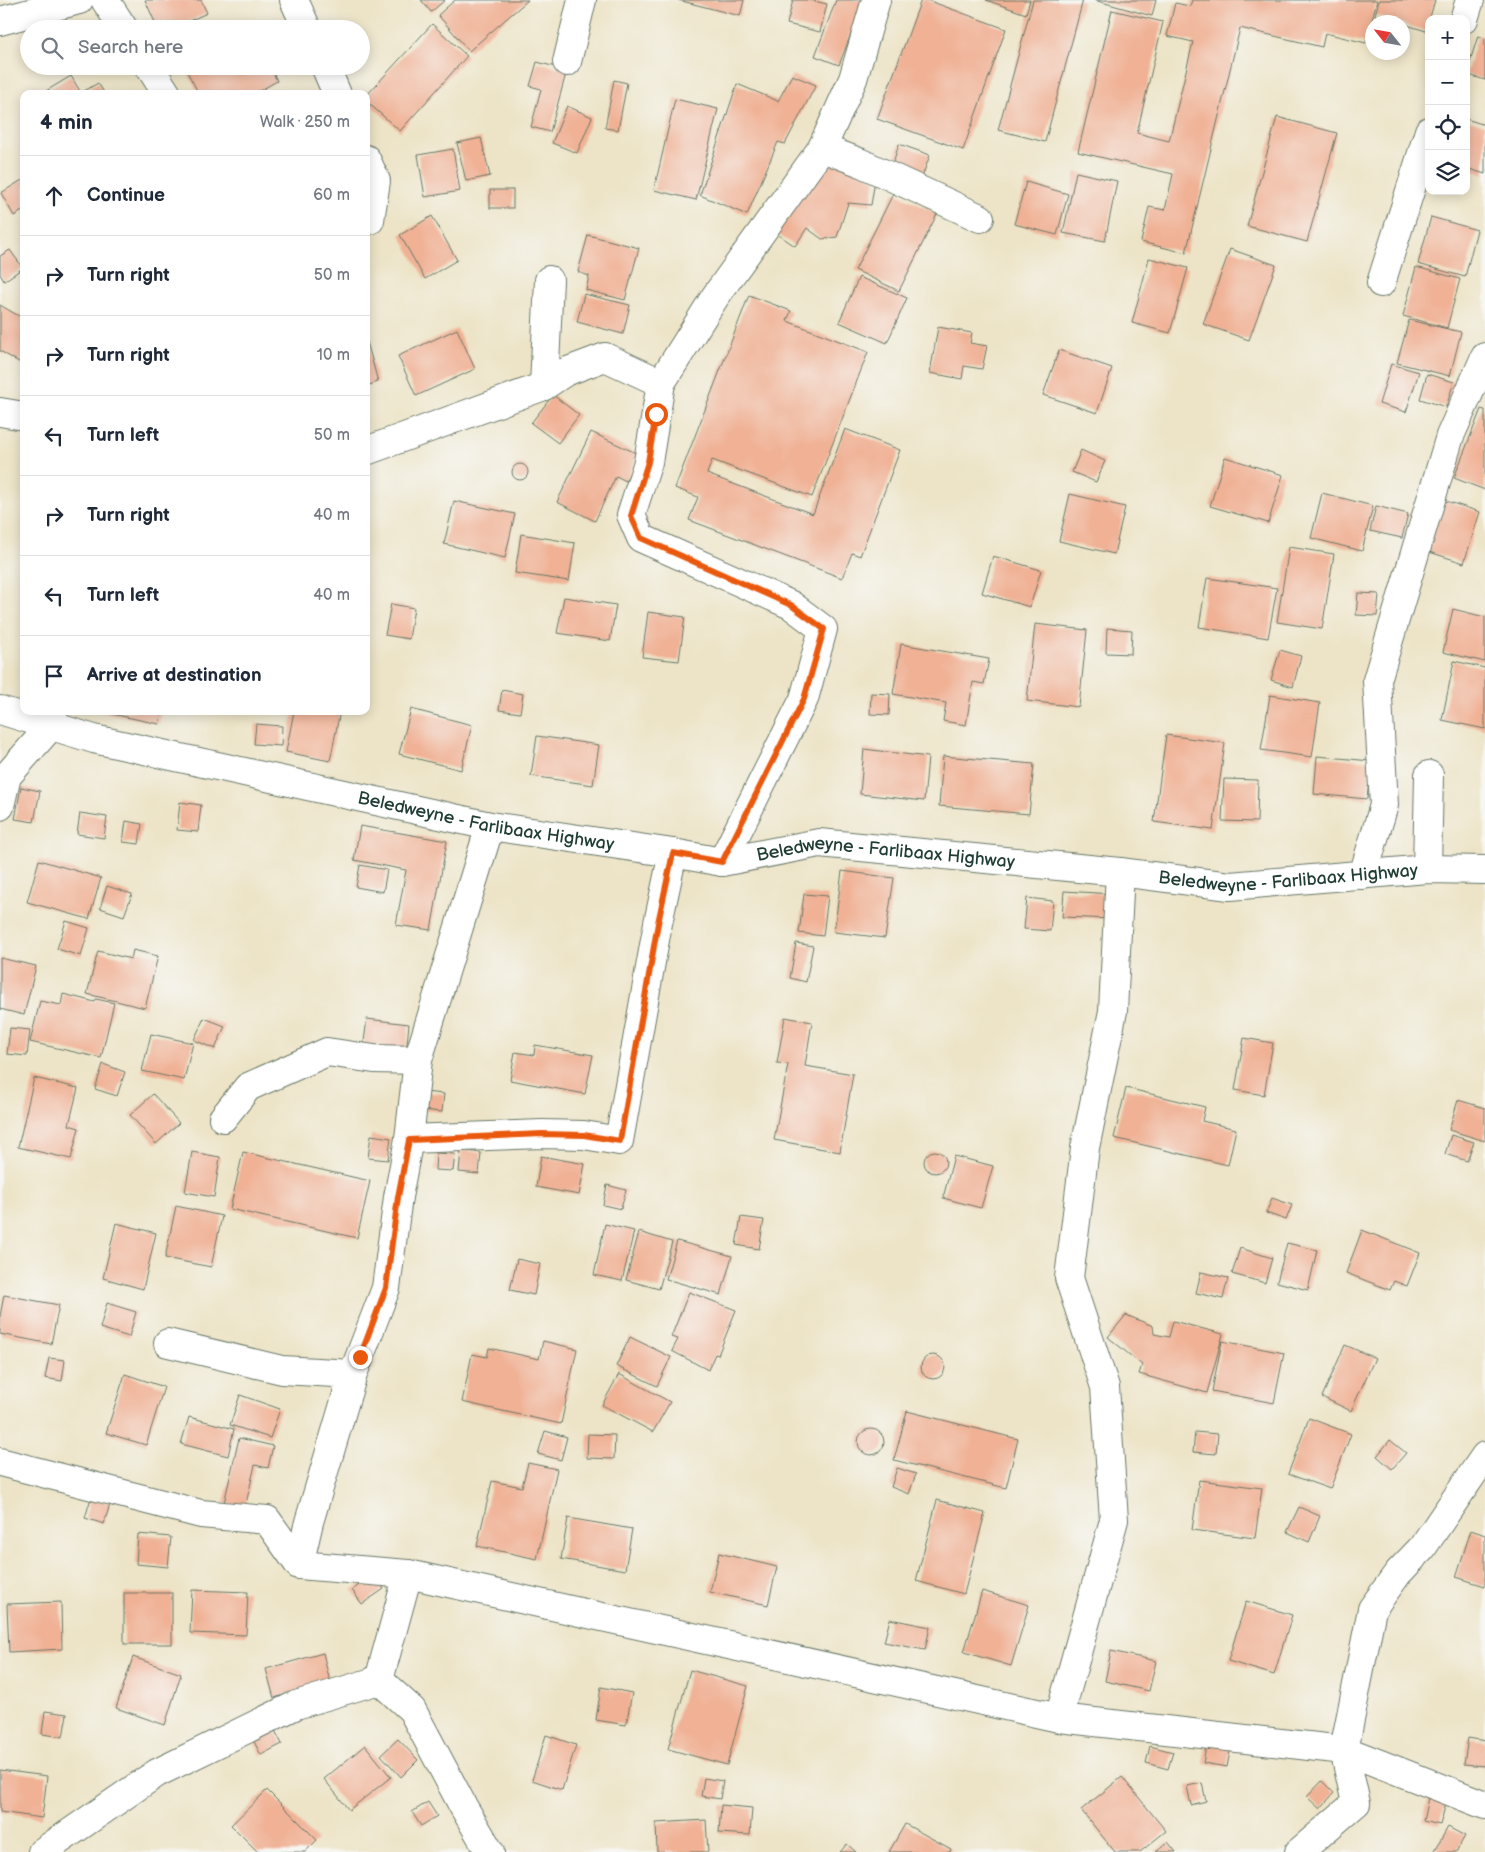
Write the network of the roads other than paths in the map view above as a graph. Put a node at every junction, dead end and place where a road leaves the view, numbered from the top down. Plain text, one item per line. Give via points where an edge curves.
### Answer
1 (79, 0) edge
2 (105, 0) edge
3 (294, 0) edge
4 (582, 0) edge
5 (876, 0) edge
6 (1470, 0) edge
7 (1465, 15) edge
8 (118, 20) edge
9 (303, 20) edge
10 (0, 21) edge
11 (568, 62) dead end
12 (155, 75) edge
13 (328, 75) edge
14 (164, 90) edge
15 (335, 90) edge
16 (1425, 144) edge
17 (822, 148) junction
18 (370, 168) edge
19 (980, 218) dead end
20 (370, 220) dead end
21 (549, 280) dead end
22 (1381, 283) dead end
23 (1485, 357) edge
24 (661, 383) junction
25 (544, 386) junction
26 (0, 412) edge
27 (20, 415) edge
28 (370, 450) edge
29 (0, 710) edge
30 (20, 713) edge
31 (29, 715) edge
32 (52, 719) edge
33 (1429, 775) dead end
34 (0, 806) edge
35 (490, 826) junction
36 (673, 853) junction
37 (722, 862) junction
38 (1427, 869) junction
39 (1485, 870) edge
40 (1120, 872) junction
41 (1363, 875) junction
42 (418, 1060) junction
43 (223, 1118) dead end
44 (409, 1140) junction
45 (168, 1343) dead end
46 (353, 1374) junction
47 (1485, 1456) edge
48 (0, 1462) edge
49 (299, 1565) junction
50 (408, 1574) junction
51 (379, 1680) junction
52 (1059, 1718) junction
53 (1344, 1750) junction
54 (1485, 1805) edge
55 (42, 1852) edge
56 (490, 1852) edge
57 (1299, 1852) edge

1 - 10 street
2 - 8 street
3 - 9 street
4 - 11 street
5 - 17 street via 853,79
6 - 7 street
12 - 14 street
13 - 15 street
16 - 22 street
17 - 19 street
17 - 24 street via 716,297
18 - 20 street via 376,182
21 - 25 street
23 - 41 street via 1450,436 1377,680 1384,805
24 - 25 street via 605,357 565,372
24 - 37 street via 648,462 631,516 641,538 791,605 824,629 804,699
25 - 28 street
26 - 27 street
29 - 30 street, Beledweyne - Farlibaax Highway
31 - 32 street, Beledweyne - Farlibaax Highway
32 - 34 street via 7,776
32 - 35 street, Beledweyne - Farlibaax Highway via 94,739
33 - 38 street
35 - 36 street, Beledweyne - Farlibaax Highway
35 - 42 street
36 - 37 street, Beledweyne - Farlibaax Highway
36 - 44 street via 620,1141 584,1135 542,1134
37 - 40 street, Beledweyne - Farlibaax Highway via 819,843
38 - 39 street, Beledweyne - Farlibaax Highway
38 - 41 street, Beledweyne - Farlibaax Highway
40 - 41 street, Beledweyne - Farlibaax Highway via 1230,886
40 - 52 street via 1113,1011 1085,1148 1069,1278 1105,1387 1114,1520
42 - 43 street via 374,1059 327,1052 248,1087
42 - 44 street
44 - 46 street via 386,1288
45 - 46 street via 282,1370
46 - 49 street
47 - 53 street via 1422,1548 1398,1573 1372,1609
48 - 49 street via 201,1514 267,1520
49 - 50 street
50 - 51 street
50 - 52 street
51 - 55 street via 296,1705 157,1773
51 - 56 street via 412,1710
52 - 53 street
53 - 54 street
53 - 57 street via 1356,1803

